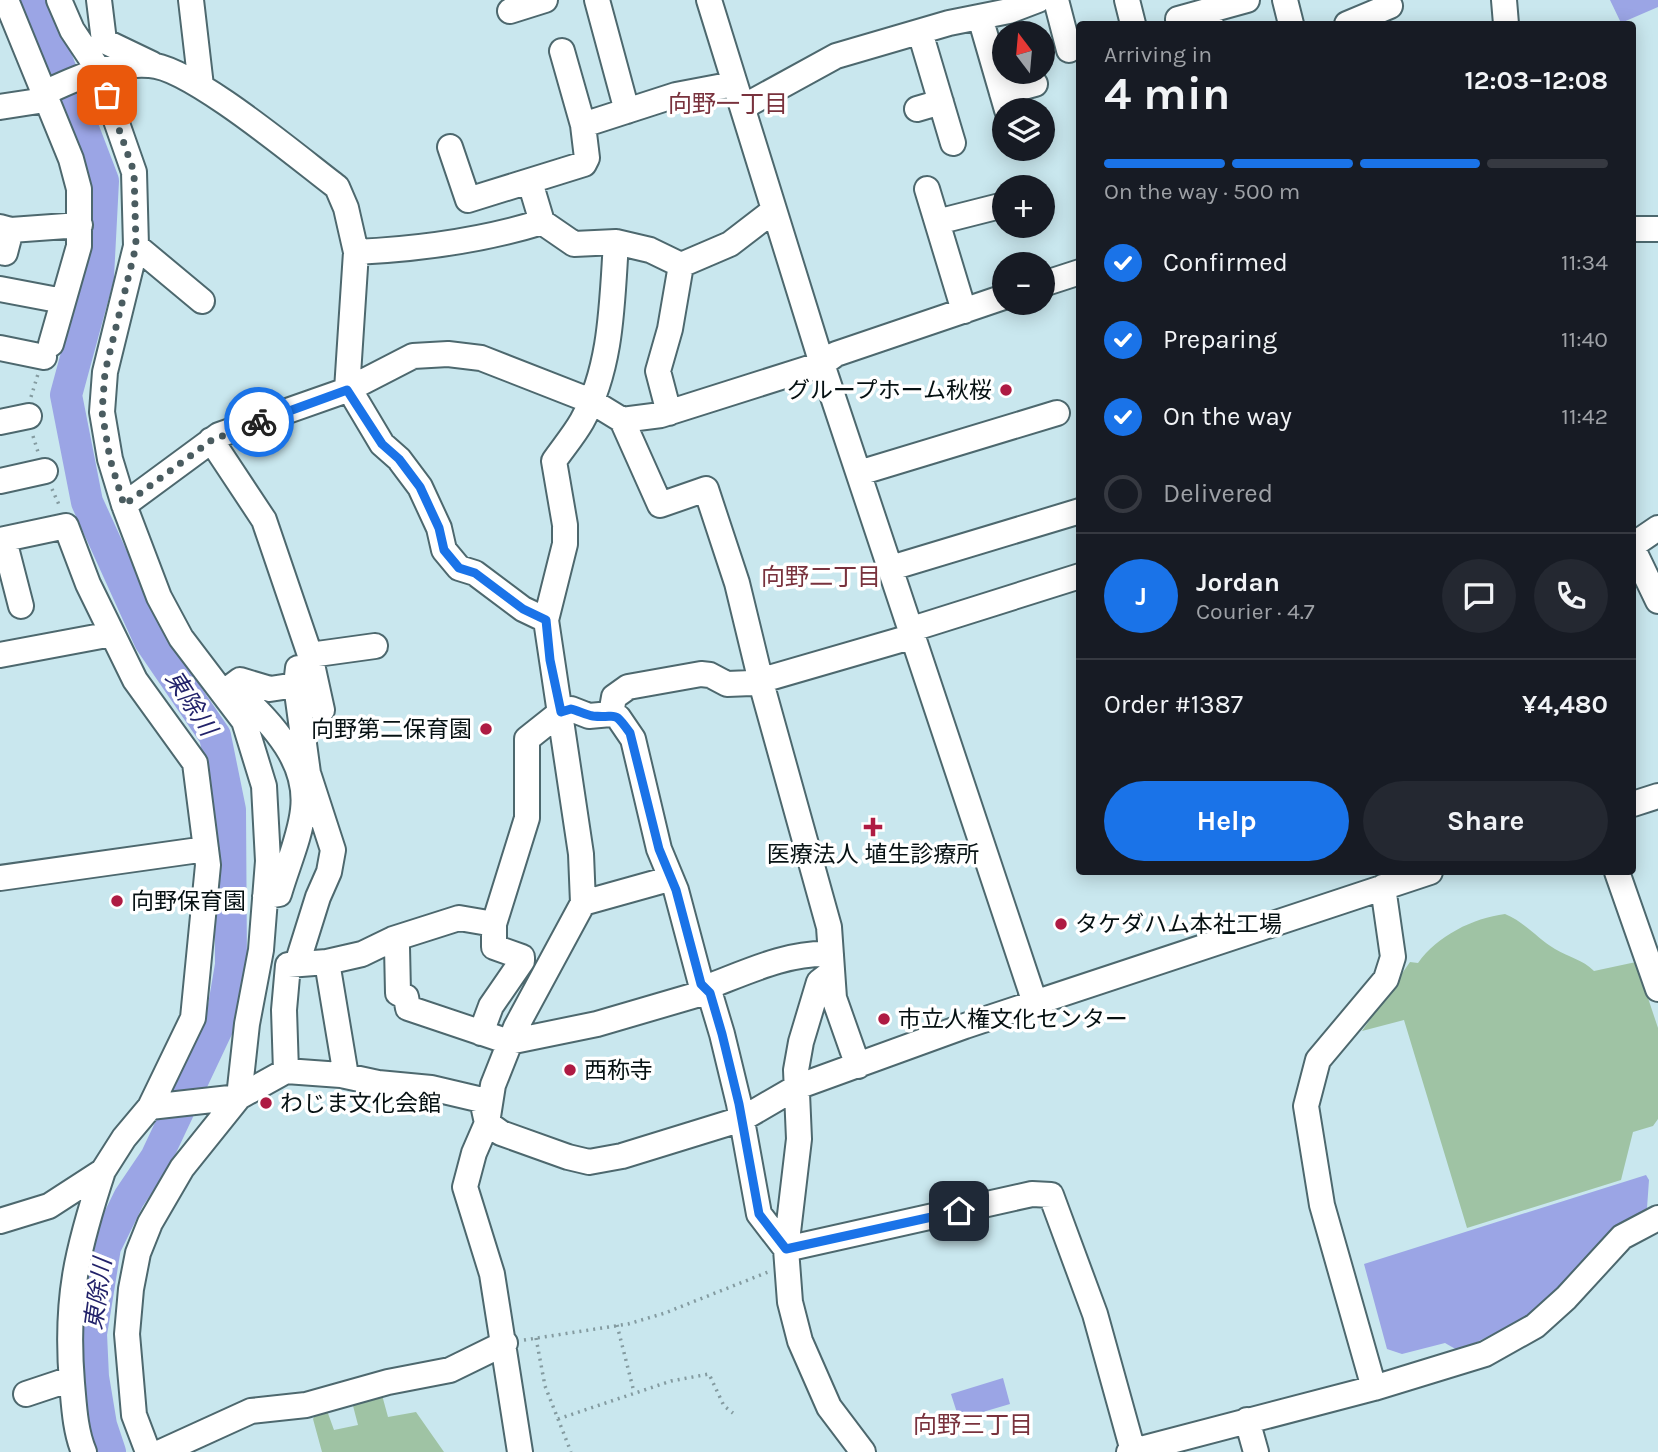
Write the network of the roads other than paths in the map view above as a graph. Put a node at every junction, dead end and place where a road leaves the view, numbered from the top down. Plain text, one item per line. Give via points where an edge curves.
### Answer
1 (6, 0) edge
2 (58, 0) edge
3 (99, 0) edge
4 (191, 0) edge
5 (545, 0) edge
6 (597, 0) edge
7 (709, 0) edge
8 (1038, 0) edge
9 (1056, 0) edge
10 (1127, 0) edge
11 (1247, 0) edge
12 (1285, 0) edge
13 (1504, 0) edge
14 (1007, 6) edge
15 (1390, 10) edge
16 (510, 11) dead end
17 (980, 17) junction
18 (1209, 18) edge
19 (1178, 19) dead end
20 (1132, 21) edge
21 (1290, 21) edge
22 (1356, 21) edge
23 (1506, 21) edge
24 (920, 32) junction
25 (1069, 50) dead end
26 (562, 51) dead end
27 (152, 65) junction
28 (96, 69) junction
29 (1035, 84) dead end
30 (201, 86) junction
31 (738, 96) junction
32 (43, 97) junction
33 (1003, 98) edge
34 (1011, 98) edge
35 (941, 102) junction
36 (0, 107) edge
37 (917, 109) dead end
38 (627, 111) junction
39 (583, 125) junction
40 (953, 143) dead end
41 (450, 147) dead end
42 (530, 182) junction
43 (927, 189) dead end
44 (468, 200) junction
45 (992, 208) edge
46 (773, 211) junction
47 (542, 222) junction
48 (937, 222) junction
49 (80, 225) junction
50 (1636, 229) edge
51 (1658, 229) edge
52 (5, 236) edge
53 (478, 239) junction
54 (616, 242) junction
55 (136, 246) junction
56 (356, 252) junction
57 (681, 265) junction
58 (1076, 273) edge
59 (1055, 280) edge
60 (0, 289) edge
61 (63, 301) junction
62 (202, 301) dead end
63 (992, 301) edge
64 (964, 311) junction
65 (0, 348) edge
66 (822, 364) junction
67 (347, 390) junction
68 (591, 401) junction
69 (669, 413) junction
70 (1057, 413) dead end
71 (29, 416) road end
72 (622, 419) junction
73 (0, 422) edge
74 (212, 440) junction
75 (44, 471) road end
76 (859, 473) junction
77 (0, 481) edge
78 (124, 505) junction
79 (1076, 512) edge
80 (1658, 528) edge
81 (2, 540) edge
82 (1636, 545) edge
83 (1636, 553) edge
84 (891, 568) junction
85 (1076, 577) edge
86 (1658, 601) edge
87 (21, 606) dead end
88 (546, 620) junction
89 (913, 633) junction
90 (112, 634) junction
91 (303, 646) junction
92 (375, 646) dead end
93 (0, 655) edge
94 (761, 681) junction
95 (296, 685) junction
96 (229, 688) junction
97 (322, 710) dead end
98 (561, 712) junction
99 (611, 714) junction
100 (1658, 796) edge
101 (1636, 803) edge
102 (206, 849) junction
103 (1421, 875) edge
104 (1618, 875) edge
105 (0, 878) edge
106 (669, 879) junction
107 (1383, 887) junction
108 (265, 895) junction
109 (583, 903) junction
110 (494, 925) junction
111 (393, 939) junction
112 (327, 962) junction
113 (832, 963) junction
114 (297, 964) junction
115 (707, 989) junction
116 (1658, 989) edge
117 (1035, 1003) junction
118 (481, 1033) junction
119 (509, 1042) junction
120 (858, 1066) junction
121 (286, 1072) junction
122 (346, 1076) junction
123 (796, 1087) junction
124 (239, 1097) junction
125 (150, 1107) junction
126 (742, 1119) junction
127 (487, 1124) junction
128 (103, 1171) junction
129 (1658, 1218) edge
130 (0, 1221) edge
131 (787, 1257) junction
132 (505, 1343) junction
133 (71, 1379) junction
134 (1374, 1388) junction
135 (26, 1394) dead end
136 (1247, 1420) junction
137 (1131, 1451) edge
138 (83, 1452) edge
139 (148, 1452) edge
140 (161, 1452) edge
141 (520, 1452) edge
142 (863, 1452) edge
143 (1256, 1452) edge

1 - 32 street
2 - 28 street
3 - 27 street via 104,41
4 - 30 street
5 - 16 street
6 - 38 street
7 - 31 street
8 - 14 street
9 - 25 street
10 - 20 street
11 - 18 street
12 - 21 street
13 - 23 street
14 - 17 street
15 - 22 street
17 - 24 street
17 - 33 street
18 - 19 street
24 - 31 street via 836,56
24 - 35 street
26 - 39 street
27 - 28 street
27 - 30 street
28 - 32 street
28 - 55 street via 134,172
29 - 34 street
30 - 56 street via 337,187
31 - 38 street via 676,95
31 - 46 street
32 - 36 street
32 - 49 street via 71,159 79,189
35 - 37 street
35 - 40 street
38 - 39 street
39 - 42 street via 584,164
41 - 44 street
42 - 44 street
42 - 47 street
43 - 48 street
44 - 53 street
45 - 48 street
46 - 57 street via 730,244
46 - 66 street
47 - 53 street
47 - 54 street via 574,244
48 - 64 street
49 - 52 street
49 - 61 street via 79,246
50 - 51 street
53 - 56 street via 417,250
54 - 57 street via 650,250
54 - 68 street via 609,334
55 - 62 street
55 - 78 street via 105,372 102,412
56 - 67 street
57 - 69 street via 658,370
58 - 59 street
60 - 61 street
61 - 65 street via 47,350
63 - 64 street
64 - 66 street via 836,354
66 - 69 street
66 - 76 street
67 - 68 street via 413,356 448,354 481,358
67 - 74 street
67 - 88 street via 382,444 420,487 444,550 459,568 475,573 523,609
68 - 72 street
68 - 88 street via 554,461 565,544
69 - 72 street
70 - 76 street
71 - 73 street
72 - 94 street via 660,505 706,489 737,583
74 - 78 street
74 - 91 street via 264,520
75 - 77 street
76 - 84 street
78 - 96 street via 159,597 181,638
79 - 84 street
80 - 82 street
81 - 87 street
81 - 90 street via 66,526
83 - 86 street
84 - 89 street
85 - 89 street
88 - 98 street
89 - 94 street
89 - 117 street
90 - 93 street
90 - 102 street via 135,680 195,763
91 - 92 street
91 - 95 street
91 - 97 street
94 - 99 street via 727,684 701,674 628,687 614,697
94 - 113 street via 830,927
95 - 96 street via 270,689 240,680
95 - 114 street via 308,773 332,850 329,872
96 - 108 street via 264,786
96 - 108 street via 292,752 303,794 299,831 279,894
98 - 99 street
98 - 109 street via 581,854
98 - 110 street via 527,739 527,818
99 - 106 street via 633,739
100 - 101 street
102 - 105 street
102 - 125 street via 193,1018
103 - 107 street
104 - 116 street
106 - 109 street
106 - 115 street via 701,984
107 - 117 street
107 - 134 street via 1393,957 1386,979 1318,1060 1306,1106 1322,1205
108 - 124 street
109 - 119 street
110 - 111 street via 459,918
110 - 118 street via 494,947 522,957 522,961 491,1006
111 - 112 street via 362,954
111 - 118 street via 398,993 406,997 408,1008 441,1031
112 - 114 street
112 - 122 street
113 - 115 street via 810,953
113 - 120 street via 834,998
113 - 123 street via 819,982 801,1042
114 - 121 street via 288,965 285,987
115 - 119 street via 597,1024
115 - 126 street via 717,1012
117 - 120 street
118 - 119 street
119 - 127 street via 488,1102
120 - 123 street
121 - 122 street
121 - 124 street
122 - 127 street via 482,1100
123 - 126 street
123 - 131 street via 799,1139
124 - 125 street
124 - 139 street via 182,1168 138,1253 127,1334 134,1415
125 - 128 street
126 - 127 street via 589,1162 501,1133
126 - 131 street via 759,1214
127 - 132 street via 465,1187 486,1252
128 - 130 street via 49,1206
128 - 133 street via 72,1277
129 - 134 street via 1622,1237 1535,1326 1485,1354
131 - 137 street via 1032,1194 1051,1195 1095,1314
131 - 142 street via 790,1303 800,1341 829,1407
132 - 140 street via 450,1370 306,1405 251,1411
132 - 141 street
133 - 135 street
133 - 138 street
134 - 136 street
136 - 137 street
136 - 143 street

